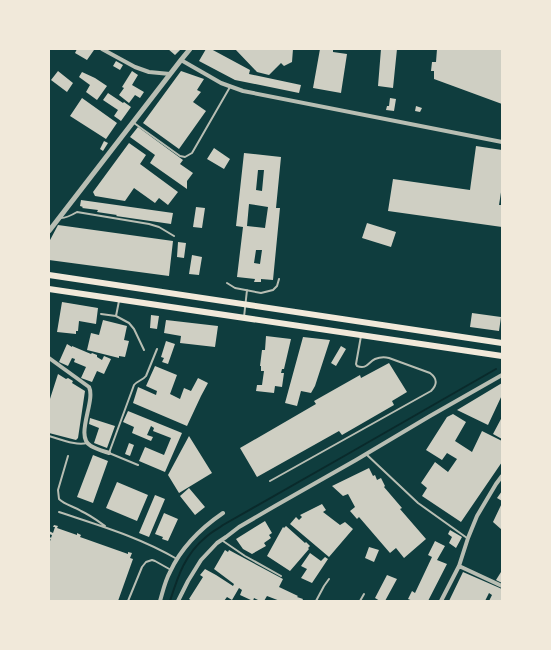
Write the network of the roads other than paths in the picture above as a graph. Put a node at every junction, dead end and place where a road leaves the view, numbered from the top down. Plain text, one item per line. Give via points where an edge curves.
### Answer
1 (102, 49) edge
2 (190, 49) edge
3 (181, 60) junction
4 (170, 74) junction
5 (230, 87) junction
6 (133, 122) junction
7 (502, 142) edge
8 (59, 218) junction
9 (50, 229) edge
10 (174, 236) dead end
11 (49, 275) edge
12 (279, 279) dead end
13 (227, 283) dead end
14 (49, 289) edge
15 (247, 290) junction
16 (120, 300) junction
17 (246, 304) junction
18 (101, 314) dead end
19 (116, 316) junction
20 (244, 318) junction
21 (361, 335) junction
22 (502, 342) edge
23 (157, 349) dead end
24 (144, 350) dead end
25 (502, 356) edge
26 (49, 358) edge
27 (502, 375) edge
28 (49, 436) edge
29 (87, 443) junction
30 (109, 452) junction
31 (366, 454) junction
32 (68, 456) dead end
33 (138, 465) dead end
34 (502, 476) edge
35 (270, 481) dead end
36 (59, 512) dead end
37 (223, 513) dead end
38 (107, 528) junction
39 (468, 538) junction
40 (222, 540) junction
41 (177, 560) junction
42 (459, 566) junction
43 (171, 570) junction
44 (281, 576) dead end
45 (329, 579) dead end
46 (502, 586) edge
47 (364, 594) dead end
48 (128, 601) edge
49 (160, 601) edge
50 (178, 601) edge
51 (316, 601) edge
52 (360, 601) edge
53 (441, 601) edge

1 - 4 street via 142,70
2 - 3 street
3 - 4 street
3 - 5 street
4 - 6 street
5 - 6 lane via 192,153 185,157
5 - 7 street
6 - 8 street
8 - 9 street
8 - 10 lane via 77,212 84,213 154,225
11 - 17 main road
12 - 15 lane via 273,290 261,293
13 - 15 lane via 235,288
14 - 16 main road
15 - 17 lane
16 - 19 lane
16 - 20 main road
17 - 20 lane
17 - 22 main road
18 - 19 lane
19 - 24 lane via 132,326
20 - 21 main road
21 - 25 main road
21 - 35 lane via 357,366 362,368 374,359 389,358 430,373 436,381 434,388
23 - 30 lane via 146,376 134,385
26 - 29 street via 90,389 85,428
27 - 31 street
28 - 29 lane via 80,444
29 - 30 street
30 - 33 lane
31 - 39 lane via 418,503
31 - 40 street via 239,527
32 - 38 lane via 58,490 59,499 96,519
34 - 39 street via 480,509
36 - 38 lane
37 - 41 street via 198,534
38 - 41 lane via 138,539
39 - 42 street
40 - 44 lane
40 - 50 street via 201,560
41 - 43 street
42 - 46 street
42 - 53 street
43 - 48 lane via 152,560 146,562
43 - 49 street
45 - 51 lane
47 - 52 lane

